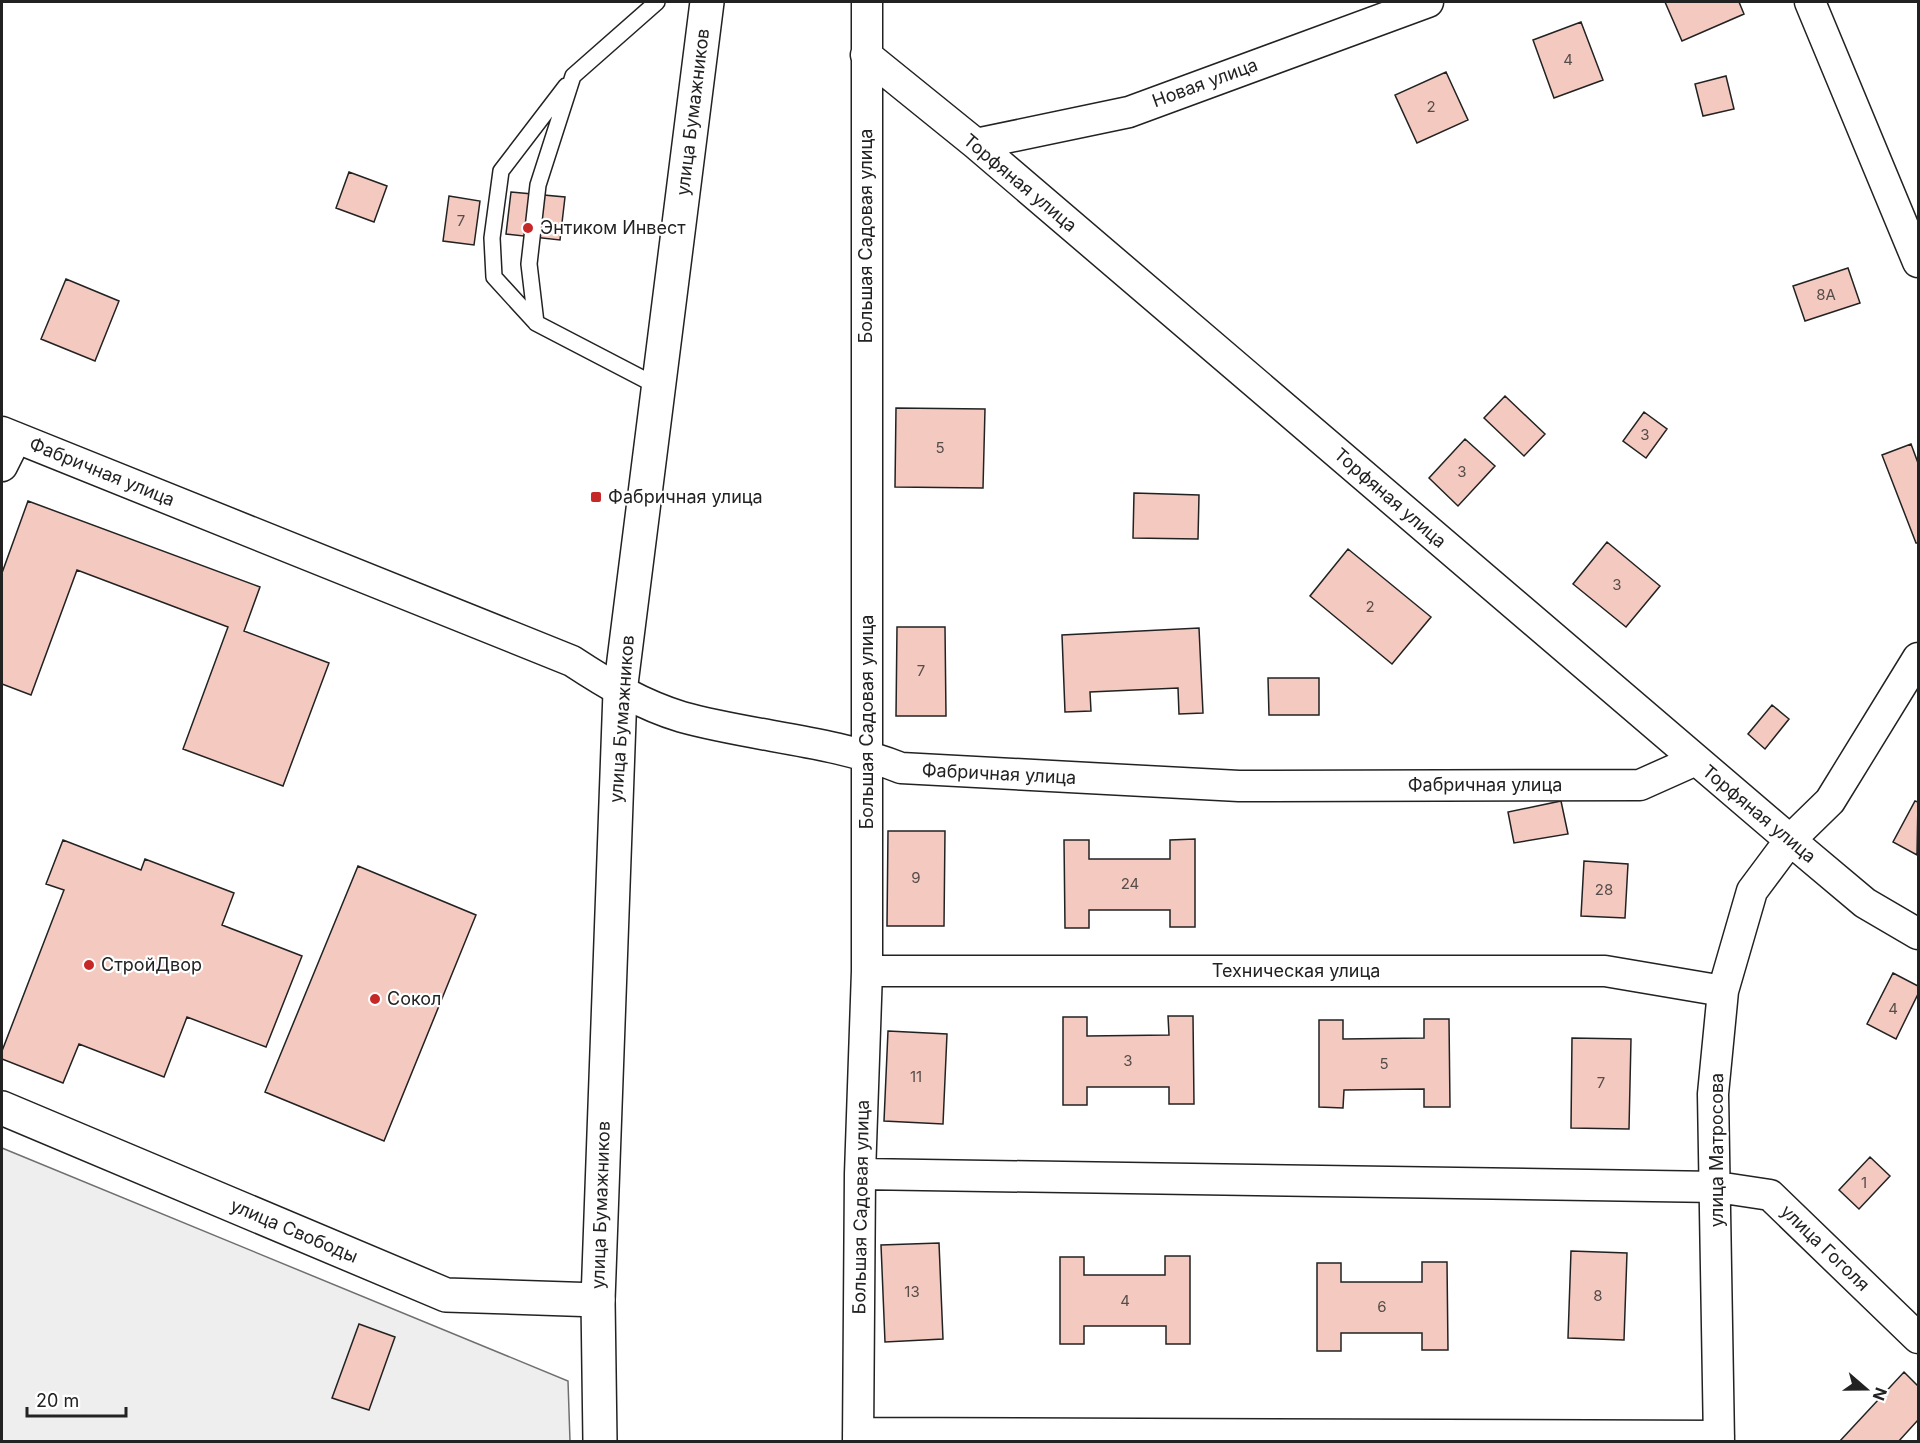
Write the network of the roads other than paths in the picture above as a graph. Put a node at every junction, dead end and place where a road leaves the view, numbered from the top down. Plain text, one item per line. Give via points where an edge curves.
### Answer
1 (657, 2) edge
2 (707, 2) edge
3 (867, 2) edge
4 (1428, 2) edge
5 (1810, 2) edge
6 (866, 55) junction
7 (573, 76) junction
8 (976, 144) junction
9 (1916, 250) edge
10 (536, 323) junction
11 (659, 387) junction
12 (9, 435) edge
13 (2, 466) edge
14 (1918, 658) edge
15 (620, 693) junction
16 (867, 755) junction
17 (1696, 760) junction
18 (1790, 840) junction
19 (1918, 934) edge
20 (867, 971) junction
21 (1723, 991) junction
22 (2, 1108) edge
23 (860, 1174) junction
24 (1717, 1187) junction
25 (598, 1300) junction
26 (1918, 1338) edge
27 (858, 1437) edge
28 (1719, 1439) edge
29 (600, 1442) edge

1 - 7 lane
2 - 11 main road, улица Бумажников
3 - 6 street, Большая Садовая улица
4 - 8 street, Новая улица via 1129,112
5 - 9 street
6 - 8 street, Торфяная улица
6 - 16 street, Большая Садовая улица
7 - 10 lane via 538,185 529,264
7 - 10 lane via 501,171 492,238 494,277
8 - 17 street, Торфяная улица
10 - 11 lane
11 - 15 main road, улица Бумажников
12 - 13 street
12 - 15 street, Фабричная улица via 572,661
14 - 18 street, улица Матросова via 1830,801
15 - 16 street, Фабричная улица via 681,716
15 - 25 main road, улица Бумажников
16 - 17 street, Фабричная улица via 901,768 1239,786 1640,785
16 - 20 street, Большая Садовая улица
17 - 18 street, Торфяная улица
18 - 19 street, Торфяная улица via 1865,903
18 - 21 street, улица Матросова via 1752,891
20 - 21 street, Техническая улица via 1605,971
20 - 23 street, Большая Садовая улица
21 - 24 street, улица Матросова via 1713,1094
22 - 25 main road, улица Свободы via 446,1294
23 - 24 street
23 - 27 street, Большая Садовая улица
24 - 26 street, улица Гоголя via 1770,1195
24 - 28 street, улица Матросова
25 - 29 main road, улица Бумажников
27 - 28 street

